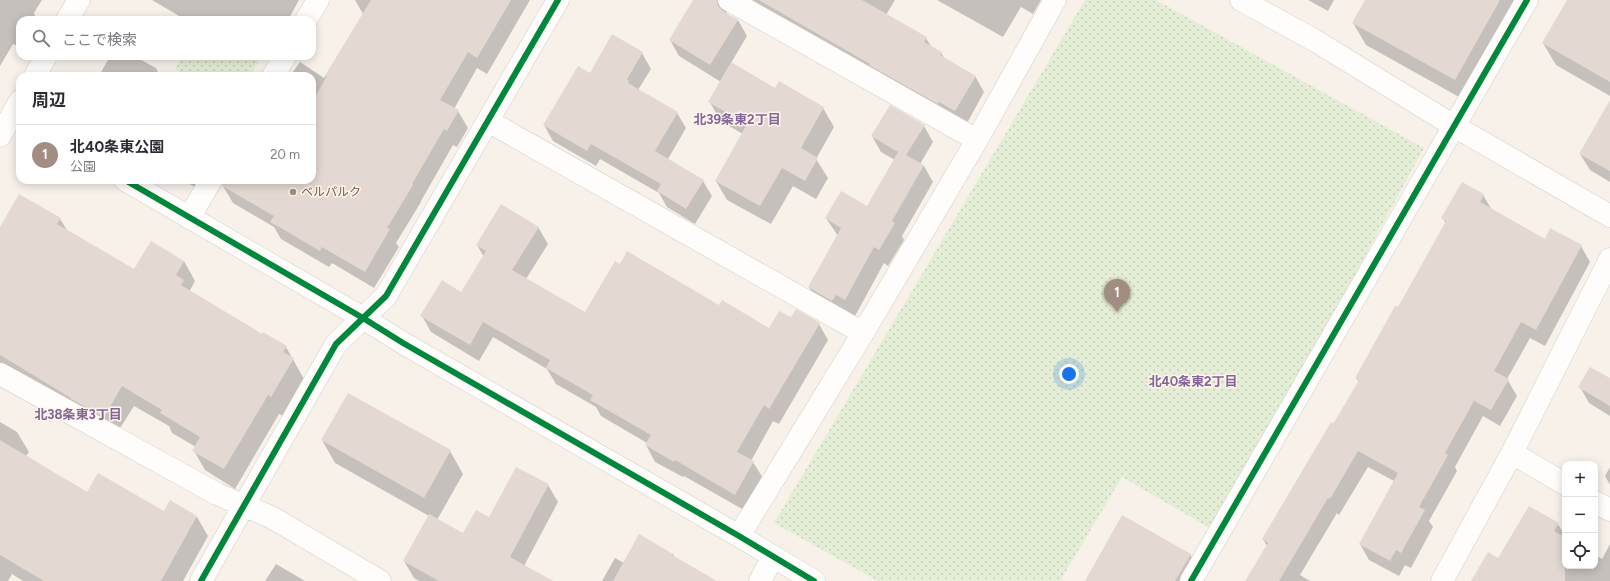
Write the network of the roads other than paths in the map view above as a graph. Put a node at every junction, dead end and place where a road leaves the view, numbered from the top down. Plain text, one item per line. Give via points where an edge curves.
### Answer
1 (79, 0) edge
2 (318, 0) edge
3 (558, 0) edge
4 (729, 0) edge
5 (1055, 0) edge
6 (1241, 0) edge
7 (1527, 0) edge
8 (69, 16) edge
9 (308, 16) edge
10 (44, 60) edge
11 (282, 60) edge
12 (37, 72) edge
13 (275, 72) edge
14 (13, 110) edge
15 (488, 121) junction
16 (1454, 126) junction
17 (0, 136) edge
18 (977, 140) junction
19 (132, 184) edge
20 (210, 184) edge
21 (1610, 216) edge
22 (189, 218) junction
23 (1610, 259) edge
24 (363, 318) junction
25 (863, 333) junction
26 (0, 374) edge
27 (1512, 453) junction
28 (1562, 482) edge
29 (1598, 504) edge
30 (244, 506) junction
31 (1610, 510) edge
32 (739, 536) junction
33 (773, 557) junction
34 (201, 581) edge
35 (380, 581) edge
36 (760, 581) edge
37 (814, 581) edge
38 (1191, 581) edge
39 (1442, 581) edge

1 - 8 street
2 - 9 street
3 - 15 street
4 - 18 street
5 - 18 street
6 - 16 street via 1314,40
7 - 16 street
10 - 12 street
11 - 13 street
14 - 17 street
15 - 24 street via 386,296
15 - 25 street
16 - 21 street
16 - 38 street
18 - 25 street
19 - 22 street
20 - 22 street
22 - 24 street
23 - 27 street
24 - 30 street via 336,344
24 - 32 street via 402,343
25 - 32 street
26 - 30 street
27 - 28 street
27 - 39 street
29 - 31 street
30 - 34 street
30 - 35 street via 270,517
32 - 33 street
33 - 36 street
33 - 37 street

